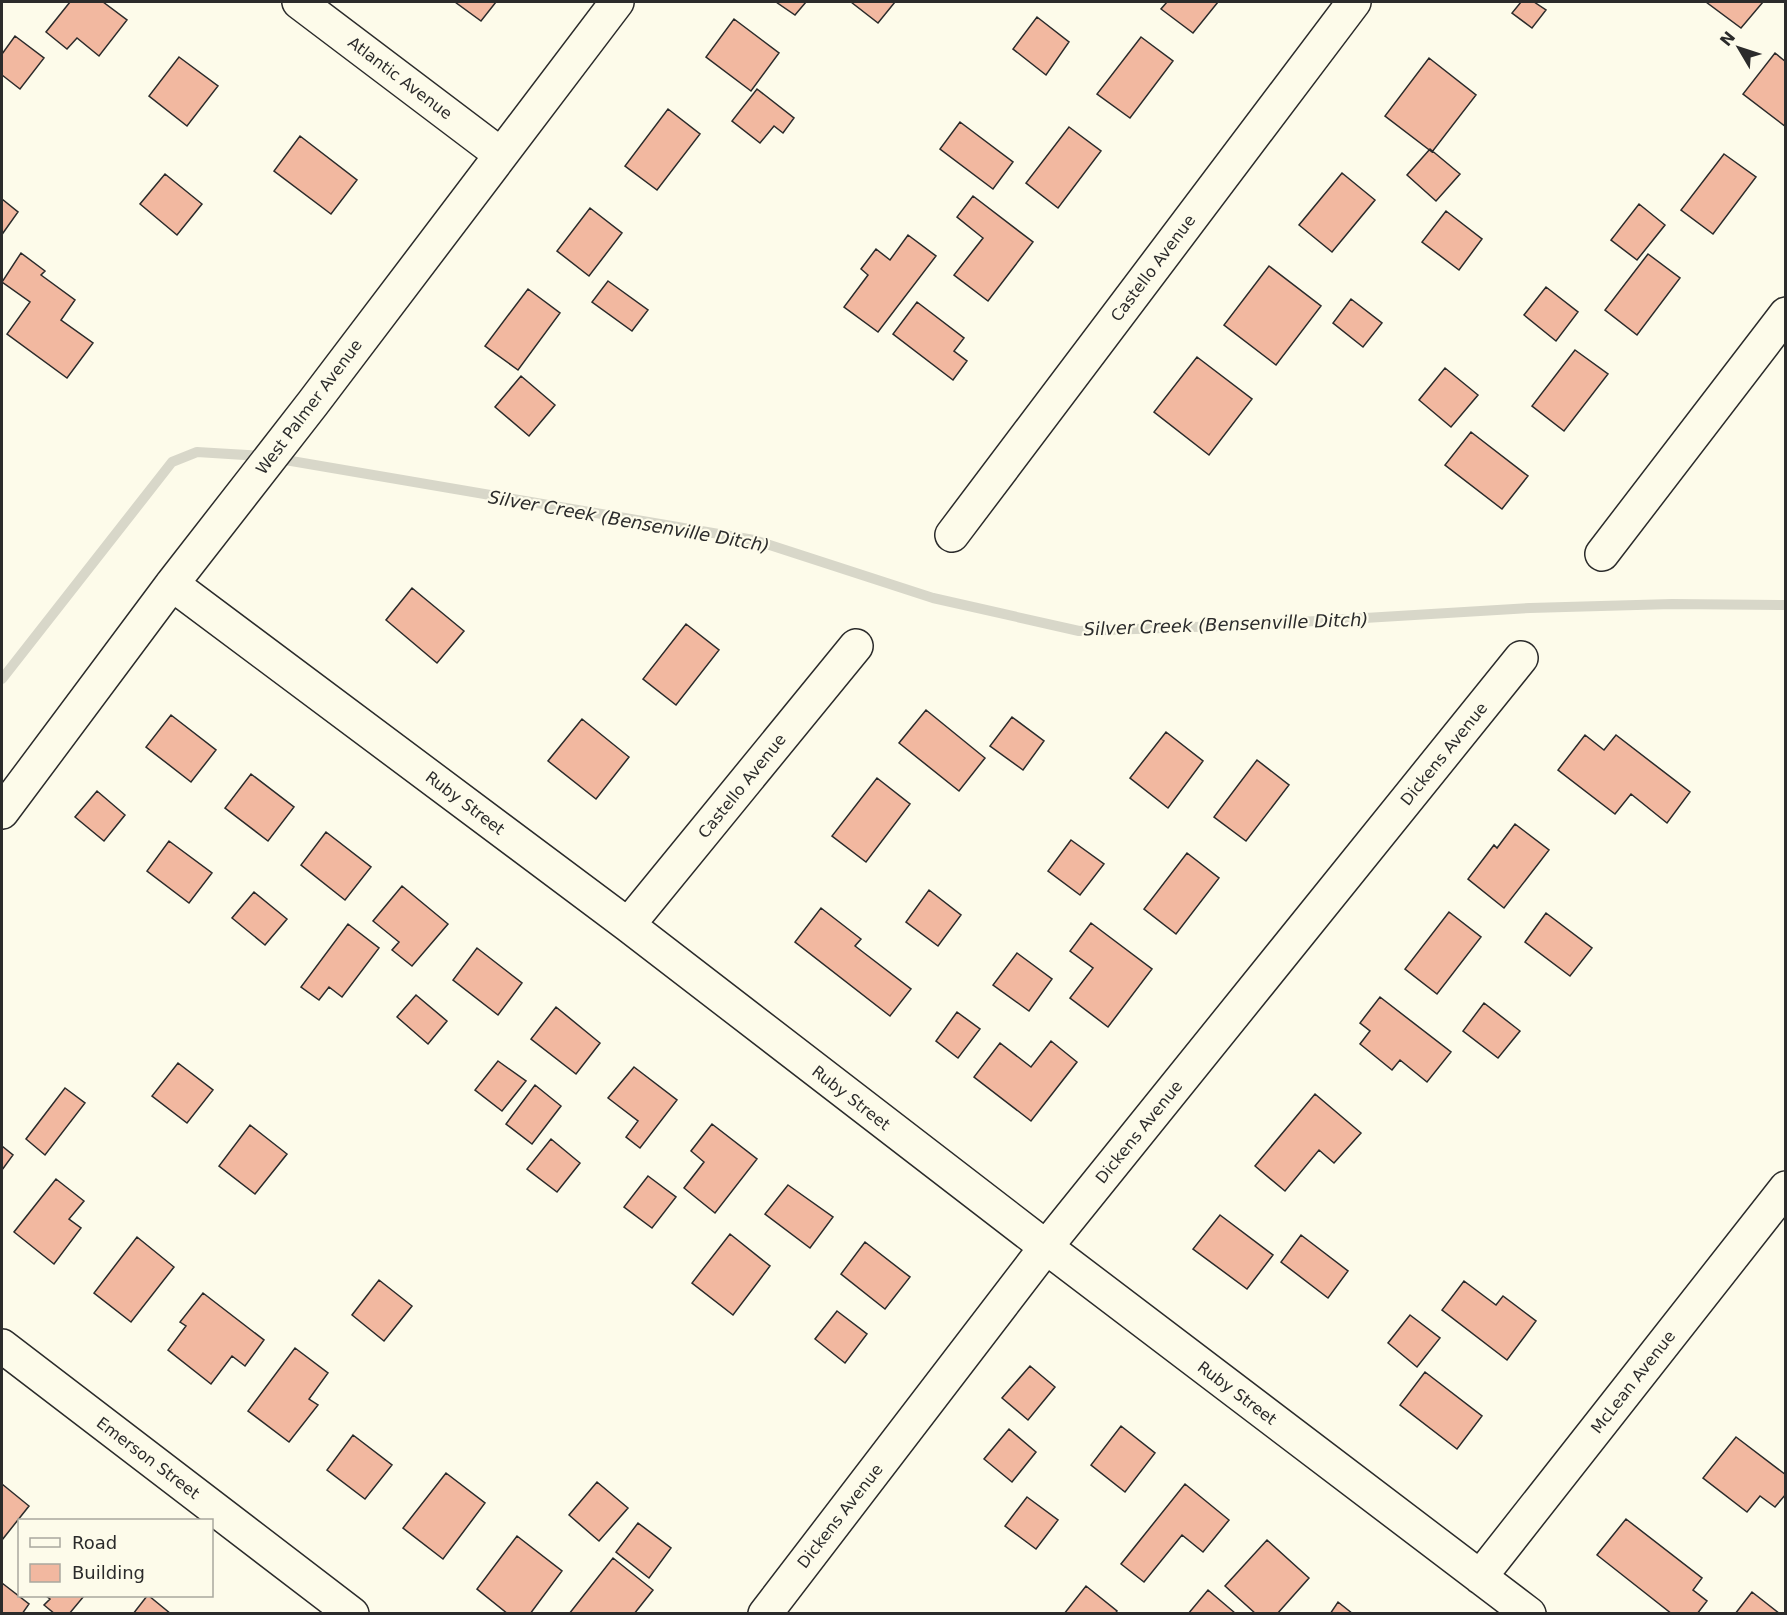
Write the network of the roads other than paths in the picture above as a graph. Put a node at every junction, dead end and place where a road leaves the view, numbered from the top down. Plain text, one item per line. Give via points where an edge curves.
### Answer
1 (299, 2) edge
2 (617, 2) edge
3 (1354, 2) edge
4 (500, 154) junction
5 (1785, 314) edge
6 (952, 535) dead end
7 (1602, 554) dead end
8 (172, 584) junction
9 (856, 646) dead end
10 (1521, 658) dead end
11 (2, 812) edge
12 (628, 925) junction
13 (1785, 1188) edge
14 (1046, 1247) junction
15 (2, 1346) edge
16 (1480, 1577) junction
17 (352, 1614) edge
18 (765, 1614) edge
19 (1529, 1614) edge

1 - 4 street, Atlantic Avenue
2 - 4 street, West Palmer Avenue
3 - 6 street, Castello Avenue
4 - 8 street, West Palmer Avenue
5 - 7 street
8 - 11 street, West Palmer Avenue
8 - 12 street, Ruby Street
9 - 12 street, Castello Avenue
10 - 14 street, Dickens Avenue
12 - 14 street, Ruby Street
13 - 16 street, McLean Avenue
14 - 16 street, Ruby Street
14 - 18 street, Dickens Avenue
15 - 17 street, Emerson Street
16 - 19 street, Ruby Street

